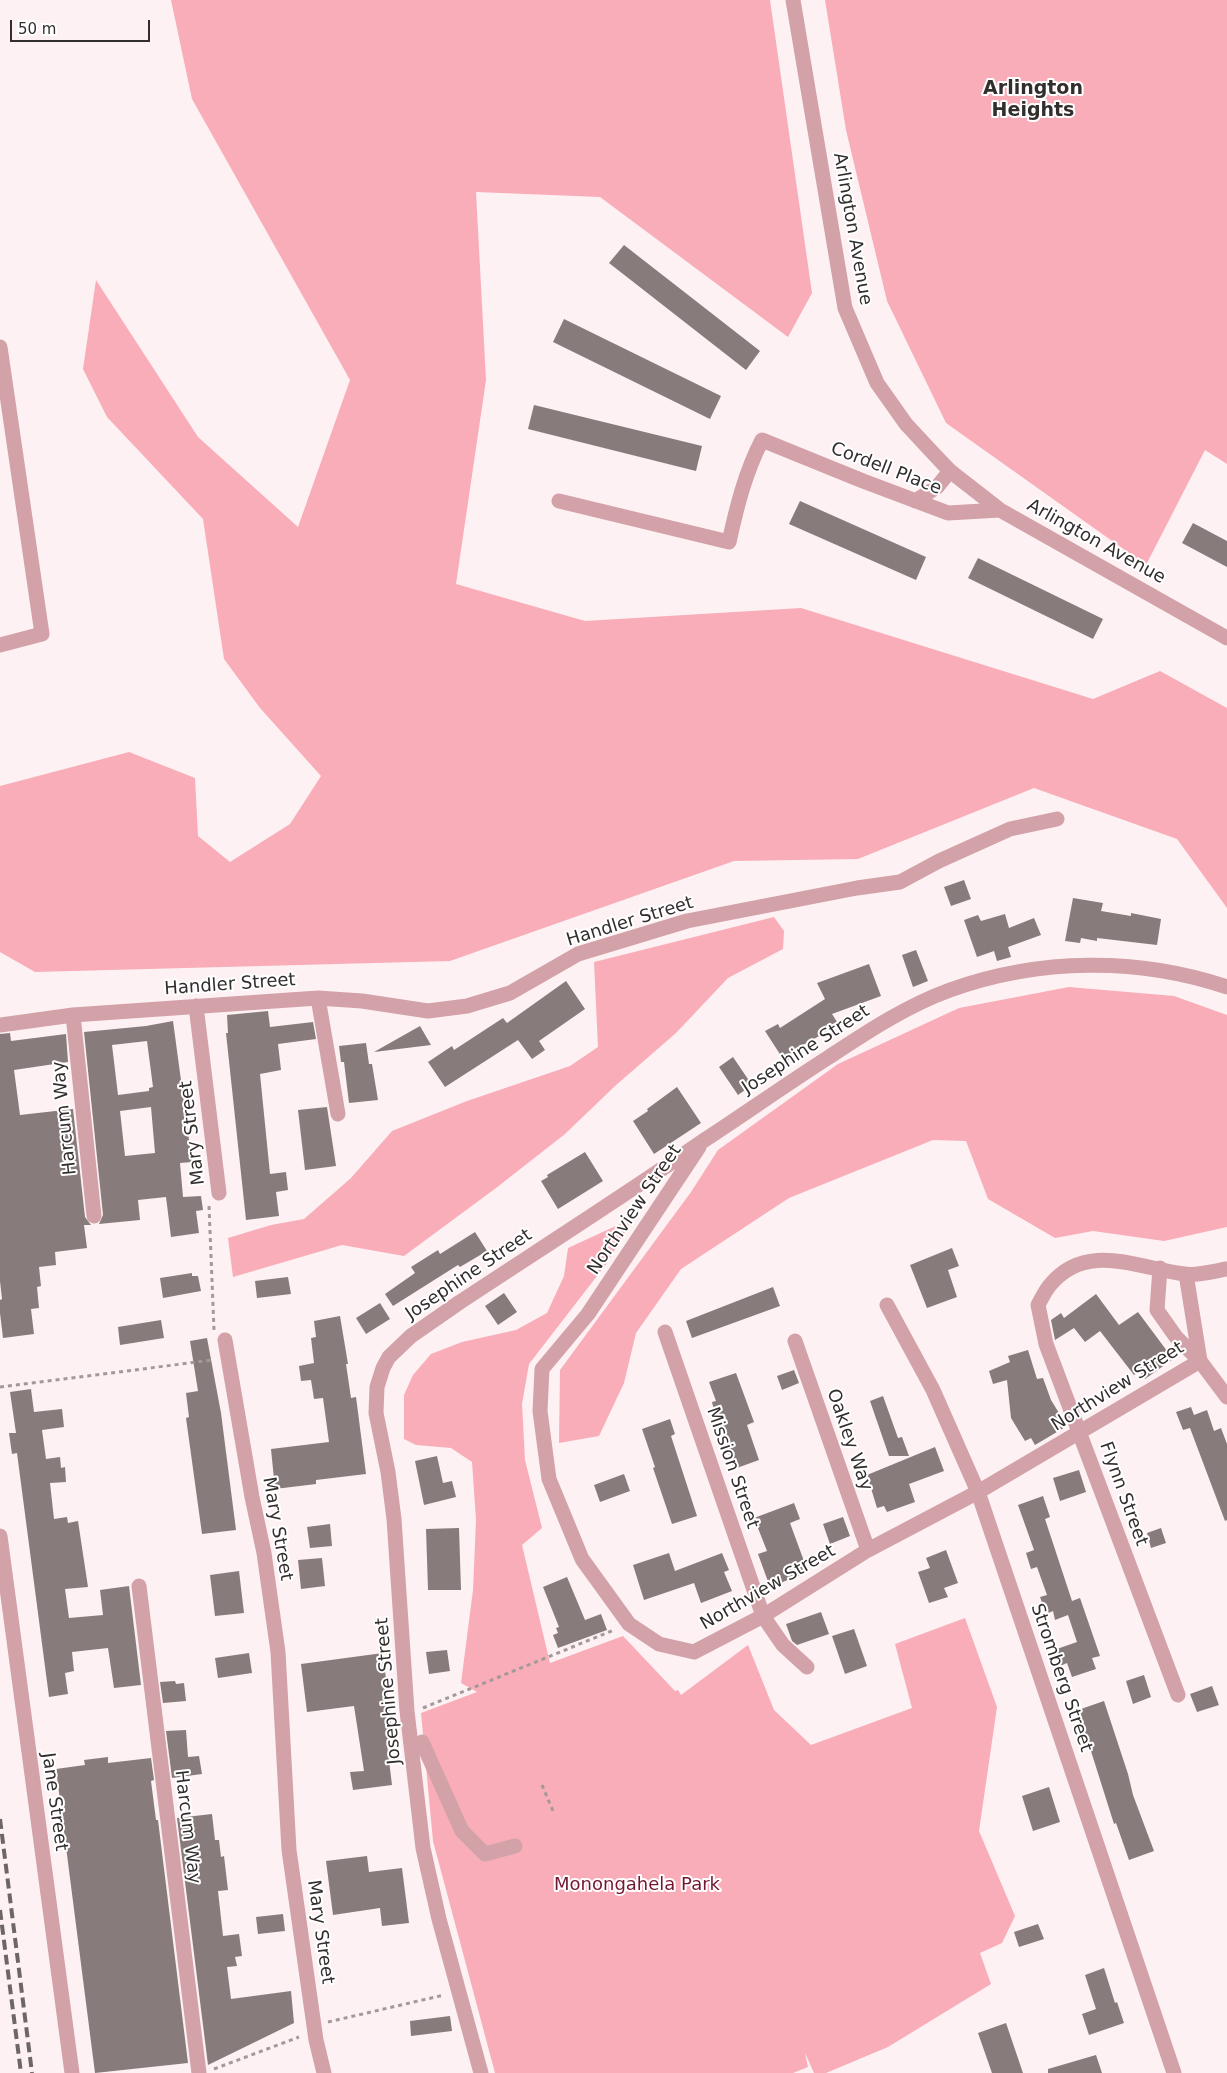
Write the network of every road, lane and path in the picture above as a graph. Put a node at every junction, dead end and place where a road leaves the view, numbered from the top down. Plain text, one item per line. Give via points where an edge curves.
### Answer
1 (793, 0) edge
2 (0, 347) edge
3 (950, 471) junction
4 (559, 501) dead end
5 (915, 501) junction
6 (1000, 510) junction
7 (1227, 638) edge
8 (0, 645) edge
9 (1057, 819) dead end
10 (1227, 987) edge
11 (318, 998) junction
12 (196, 1006) junction
13 (73, 1015) junction
14 (0, 1025) edge
15 (338, 1114) dead end
16 (703, 1142) junction
17 (219, 1193) joint
18 (94, 1216) dead end
19 (1160, 1268) junction
20 (1227, 1269) edge
21 (1186, 1274) junction
22 (887, 1305) dead end
23 (666, 1332) dead end
24 (225, 1340) joint
25 (795, 1341) dead end
26 (229, 1358) junction
27 (1200, 1361) junction
28 (0, 1387) edge
29 (1227, 1397) edge
30 (1080, 1432) junction
31 (978, 1492) junction
32 (0, 1536) edge
33 (868, 1550) junction
34 (139, 1586) dead end
35 (763, 1616) junction
36 (629, 1624) junction
37 (807, 1667) dead end
38 (1178, 1695) dead end
39 (422, 1708) dead end
40 (422, 1742) dead end
41 (542, 1786) dead end
42 (552, 1811) dead end
43 (516, 1846) dead end
44 (446, 1994) dead end
45 (324, 2023) dead end
46 (301, 2037) dead end
47 (206, 2071) edge
48 (1172, 2072) edge
49 (72, 2073) edge
50 (324, 2073) edge
51 (481, 2073) edge

1 - 3 street, Arlington Avenue via 845,308 877,383 906,424
2 - 8 street via 42,634
3 - 5 street via 937,487
3 - 6 street, Arlington Avenue
4 - 5 street, Cordell Place via 729,542 740,492 762,440
5 - 6 street, Cordell Place via 948,513
6 - 7 street, Arlington Avenue
9 - 11 street, Handler Street via 1010,829 900,882 687,921 578,954 510,993 467,1006 428,1011
10 - 16 street, Josephine Street via 1162,970 1084,965 1029,970 950,990 874,1027
11 - 12 street, Handler Street
11 - 15 street
12 - 13 street, Handler Street
12 - 17 street, Mary Street
13 - 14 street, Handler Street
13 - 18 street, Harcum Way
16 - 36 street, Northview Street via 588,1314 542,1369 540,1411 549,1479 582,1559
16 - 51 street, Josephine Street via 411,1336 389,1357 378,1382 376,1413 394,1518 407,1711 423,1848
17 - 24 path, Mary Street via 208,1194 214,1329
19 - 21 street
19 - 27 street via 1157,1310 1176,1337
19 - 30 street, Flynn Street via 1096,1259 1070,1269 1050,1284 1038,1305 1046,1344
20 - 21 street
21 - 27 street, Northview Street
22 - 31 street, Stromberg Street via 933,1390
23 - 35 street, Mission Street
24 - 26 street, Mary Street
25 - 33 street, Oakley Way
26 - 28 path
26 - 50 street, Mary Street via 264,1553 276,1642 289,1850 316,2040
27 - 29 street
27 - 30 street, Northview Street
30 - 31 street, Northview Street
30 - 38 street, Flynn Street
31 - 33 street, Northview Street
31 - 48 street, Stromberg Street
32 - 49 street, Jane Street
33 - 35 street, Northview Street
34 - 47 street, Harcum Way
35 - 36 street, Northview Street via 694,1652 659,1644
35 - 37 street, Mission Street via 783,1645
36 - 39 path
40 - 43 street via 462,1831 485,1854
41 - 42 path
44 - 45 path
46 - 47 path

